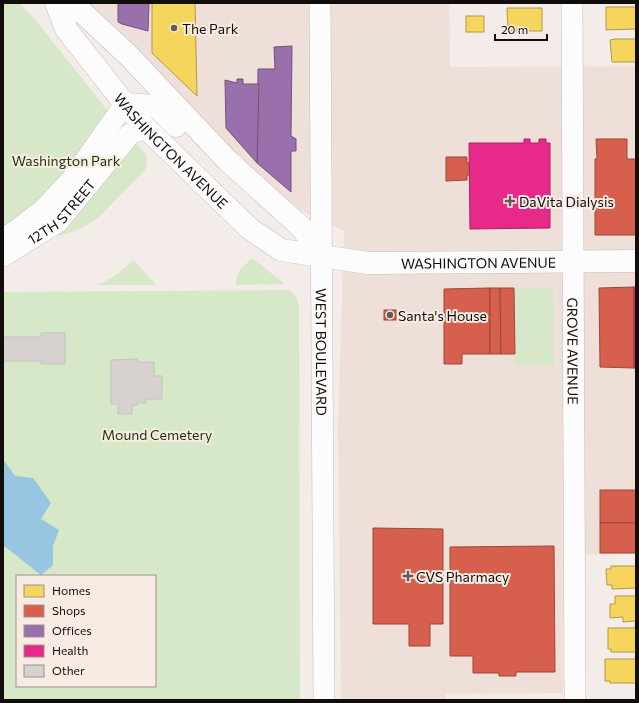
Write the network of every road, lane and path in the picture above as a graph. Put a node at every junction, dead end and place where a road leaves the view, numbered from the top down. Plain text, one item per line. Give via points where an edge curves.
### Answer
1 (57, 3) edge
2 (320, 3) edge
3 (572, 3) edge
4 (126, 104) junction
5 (146, 128) junction
6 (227, 160) junction
7 (3, 237) edge
8 (3, 256) edge
9 (322, 257) junction
10 (636, 261) edge
11 (573, 262) junction
12 (324, 700) edge
13 (575, 700) edge

1 - 4 main road, WASHINGTON AVENUE via 66,29
1 - 6 main road, WASHINGTON AVENUE via 83,13 128,55
2 - 9 street, WEST BOULEVARD
3 - 11 street, GROVE AVENUE
4 - 5 main road, WASHINGTON AVENUE
4 - 6 main road via 156,106 183,133
4 - 7 street, 12TH STREET via 72,179 44,209 11,234
5 - 8 street, 12TH STREET via 130,134 58,222
5 - 9 main road, WASHINGTON AVENUE via 249,228 281,250
6 - 9 main road, WASHINGTON AVENUE via 302,228
9 - 11 main road, WASHINGTON AVENUE via 368,263
9 - 12 street, WEST BOULEVARD
10 - 11 main road, WASHINGTON AVENUE
11 - 13 street, GROVE AVENUE

